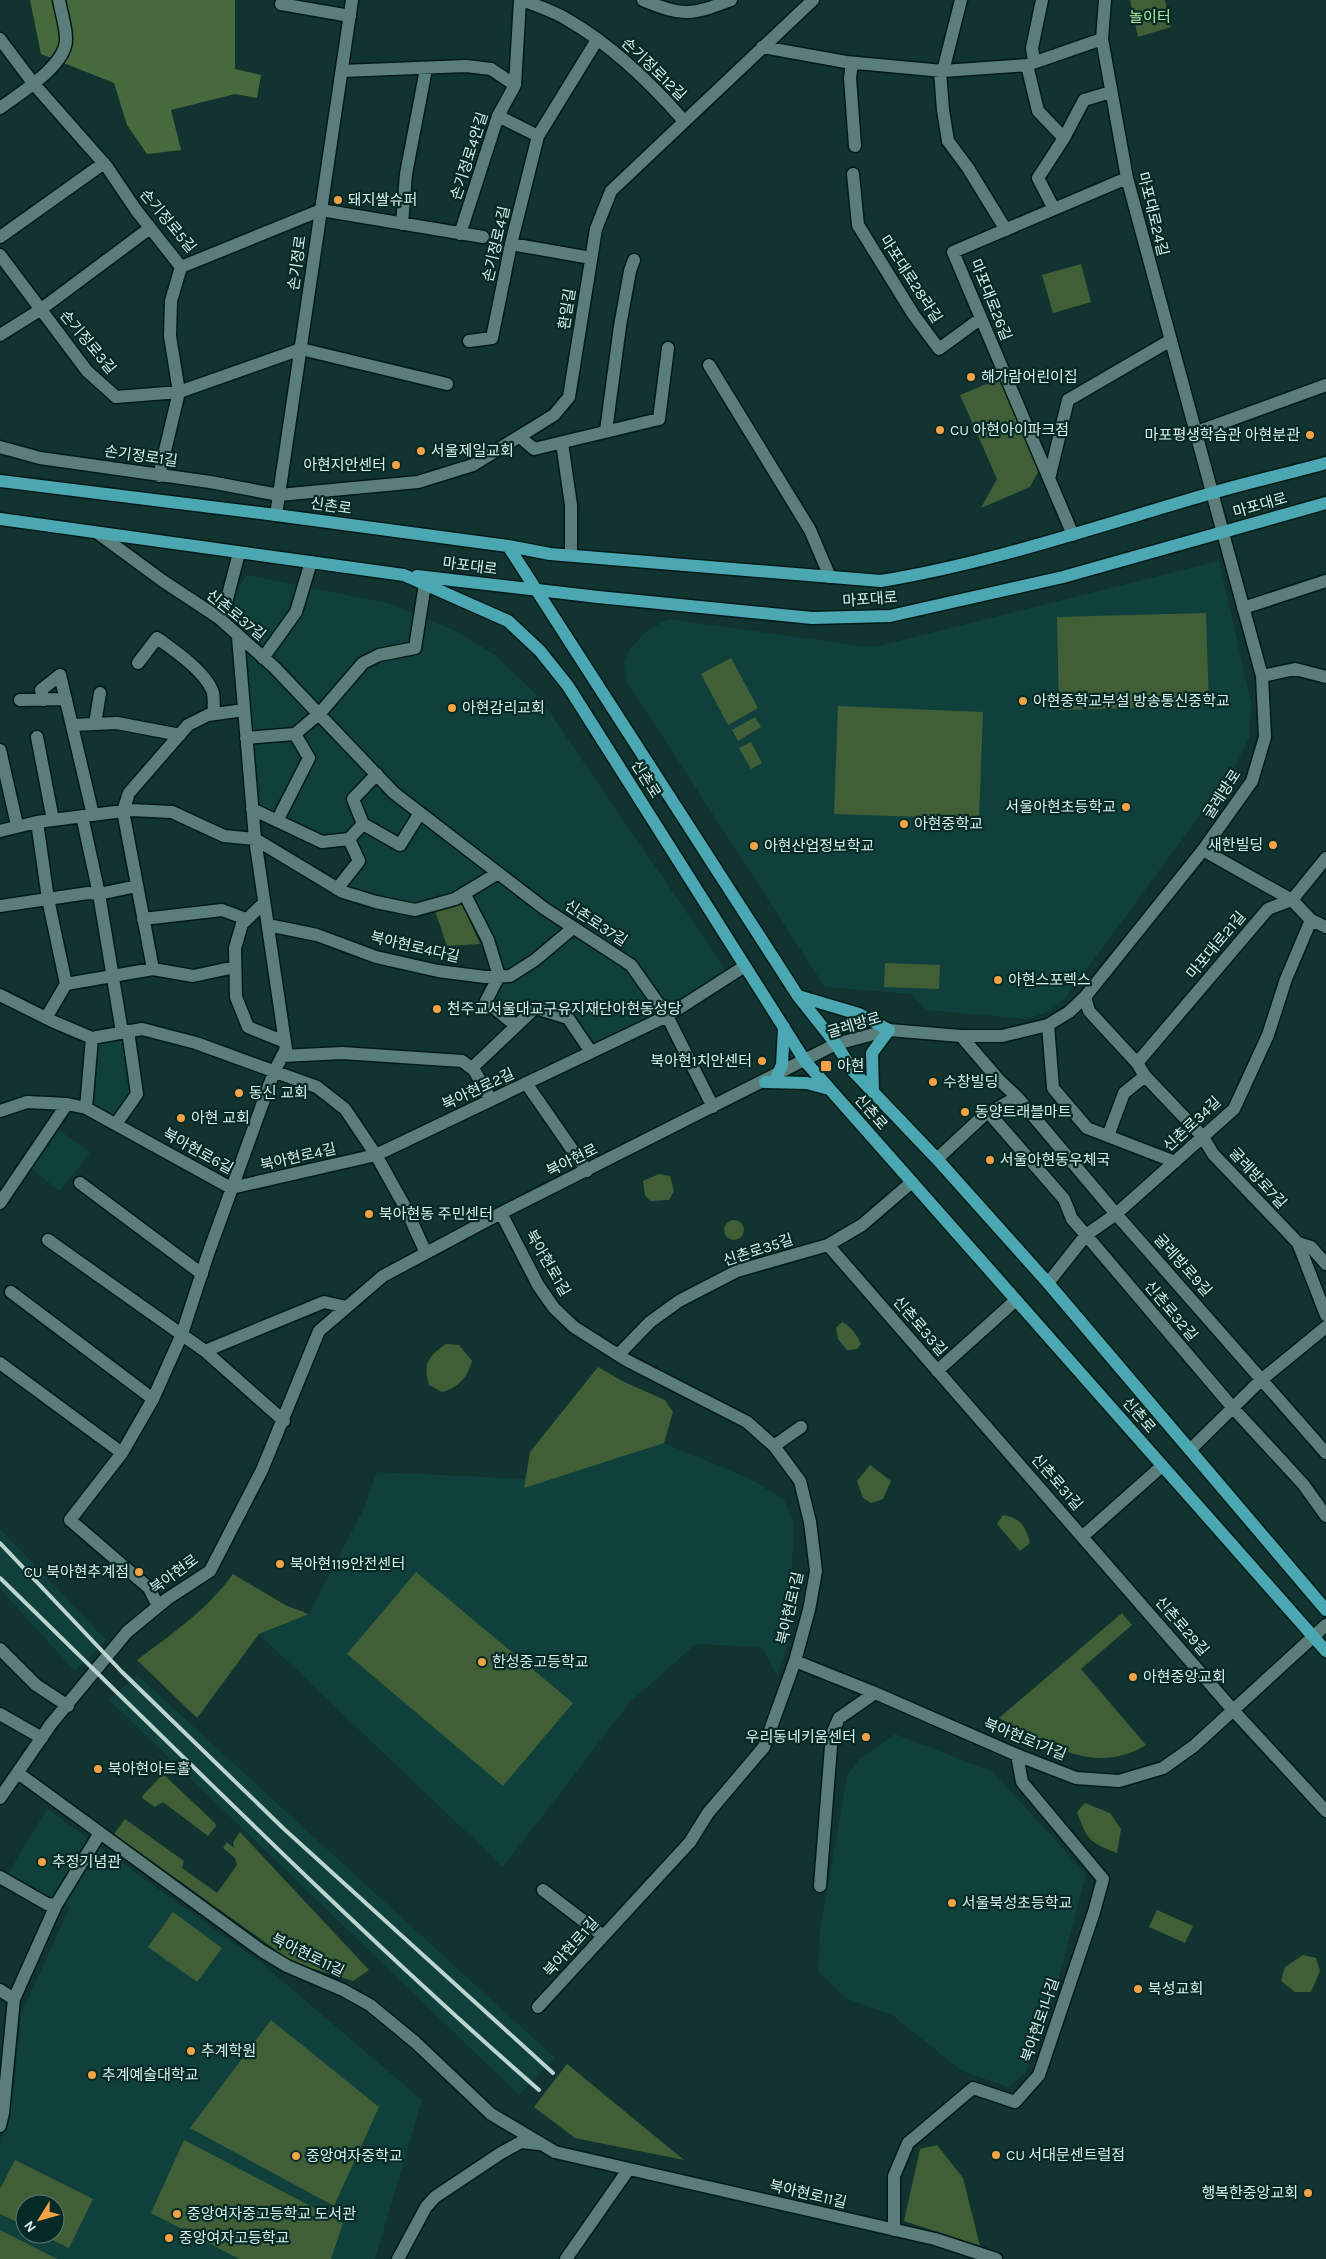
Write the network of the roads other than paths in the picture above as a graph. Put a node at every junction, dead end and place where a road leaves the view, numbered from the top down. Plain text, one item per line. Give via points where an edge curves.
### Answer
1 (59, 0) edge
2 (352, 0) edge
3 (521, 0) edge
4 (644, 0) edge
5 (731, 0) edge
6 (813, 0) edge
7 (961, 0) edge
8 (1105, 0) edge
9 (1040, 1) edge
10 (281, 4) dead end
11 (350, 16) junction
12 (1102, 39) junction
13 (0, 40) edge
14 (597, 40) junction
15 (762, 48) junction
16 (852, 63) junction
17 (1031, 63) junction
18 (426, 69) junction
19 (342, 71) junction
20 (942, 71) junction
21 (33, 83) junction
22 (515, 86) junction
23 (1112, 92) junction
24 (0, 108) edge
25 (498, 116) junction
26 (684, 121) junction
27 (538, 136) junction
28 (1064, 138) junction
29 (855, 146) dead end
30 (104, 163) junction
31 (853, 174) dead end
32 (1127, 178) junction
33 (1054, 209) junction
34 (321, 210) junction
35 (402, 224) junction
36 (150, 228) junction
37 (1006, 230) junction
38 (460, 234) junction
39 (0, 237) edge
40 (483, 238) dead end
41 (511, 244) junction
42 (0, 255) edge
43 (591, 258) junction
44 (634, 260) dead end
45 (181, 267) junction
46 (40, 310) junction
47 (980, 319) junction
48 (0, 335) edge
49 (1171, 340) junction
50 (470, 341) dead end
51 (668, 348) dead end
52 (300, 349) junction
53 (709, 365) dead end
54 (446, 384) dead end
55 (1326, 385) edge
56 (179, 392) junction
57 (606, 432) junction
58 (1196, 432) junction
59 (520, 437) junction
60 (562, 443) junction
61 (0, 447) edge
62 (1326, 463) edge
63 (160, 476) junction
64 (1049, 478) junction
65 (0, 481) edge
66 (1213, 493) junction
67 (279, 495) junction
68 (1326, 503) edge
69 (276, 515) junction
70 (0, 520) edge
71 (1223, 533) junction
72 (99, 534) junction
73 (1073, 535) junction
74 (508, 546) junction
75 (240, 553) junction
76 (571, 555) junction
77 (311, 562) junction
78 (404, 575) junction
79 (830, 577) junction
80 (1326, 582) edge
81 (425, 584) junction
82 (536, 589) junction
83 (1244, 608) junction
84 (219, 618) junction
85 (238, 637) junction
86 (263, 658) junction
87 (138, 663) dead end
88 (1262, 676) junction
89 (1326, 678) edge
90 (100, 693) dead end
91 (66, 699) junction
92 (20, 700) dead end
93 (44, 700) junction
94 (244, 710) junction
95 (320, 713) junction
96 (214, 714) junction
97 (95, 724) junction
98 (72, 725) junction
99 (295, 734) junction
100 (180, 735) junction
101 (37, 737) dead end
102 (246, 738) junction
103 (0, 750) edge
104 (377, 774) junction
105 (252, 809) junction
106 (123, 811) junction
107 (420, 813) junction
108 (87, 815) junction
109 (53, 820) junction
110 (278, 821) junction
111 (37, 822) junction
112 (362, 824) junction
113 (17, 825) junction
114 (0, 830) edge
115 (255, 839) junction
116 (349, 839) junction
117 (1203, 850) junction
118 (1326, 858) edge
119 (498, 873) junction
120 (137, 886) junction
121 (337, 889) junction
122 (464, 893) junction
123 (99, 894) junction
124 (48, 899) junction
125 (1292, 900) junction
126 (264, 903) junction
127 (0, 906) edge
128 (143, 918) junction
129 (246, 919) junction
130 (1311, 920) junction
131 (268, 925) junction
132 (1326, 927) edge
133 (574, 928) junction
134 (745, 966) junction
135 (236, 967) junction
136 (152, 969) junction
137 (114, 976) junction
138 (499, 976) junction
139 (66, 984) junction
140 (0, 995) edge
141 (798, 996) junction
142 (1086, 997) junction
143 (667, 1016) junction
144 (46, 1018) junction
145 (1048, 1025) junction
146 (516, 1026) junction
147 (784, 1028) junction
148 (890, 1030) junction
149 (125, 1032) junction
150 (961, 1036) junction
151 (92, 1038) junction
152 (285, 1042) junction
153 (836, 1044) junction
154 (591, 1052) junction
155 (819, 1054) joint
156 (282, 1056) junction
157 (805, 1062) junction
158 (1138, 1063) junction
159 (472, 1068) junction
160 (274, 1072) junction
161 (777, 1076) junction
162 (1145, 1076) junction
163 (765, 1082) junction
164 (526, 1083) junction
165 (830, 1089) junction
166 (873, 1092) junction
167 (1017, 1097) junction
168 (491, 1100) junction
169 (67, 1104) junction
170 (714, 1107) junction
171 (86, 1108) junction
172 (0, 1111) edge
173 (989, 1114) junction
174 (116, 1124) junction
175 (1108, 1136) junction
176 (1203, 1137) junction
177 (376, 1155) junction
178 (937, 1158) junction
179 (1175, 1162) junction
180 (587, 1171) junction
181 (912, 1182) junction
182 (80, 1183) dead end
183 (231, 1188) junction
184 (0, 1204) edge
185 (501, 1213) junction
186 (1116, 1214) junction
187 (1086, 1236) junction
188 (48, 1240) dead end
189 (1298, 1243) junction
190 (828, 1245) junction
191 (426, 1253) junction
192 (1326, 1264) edge
193 (202, 1274) junction
194 (1048, 1283) junction
195 (11, 1292) dead end
196 (1016, 1300) junction
197 (346, 1307) junction
198 (1326, 1315) edge
199 (1326, 1327) edge
200 (182, 1334) junction
201 (205, 1352) junction
202 (618, 1355) junction
203 (0, 1363) edge
204 (937, 1371) junction
205 (1262, 1380) junction
206 (153, 1399) junction
207 (1233, 1408) junction
208 (284, 1421) junction
209 (801, 1427) dead end
210 (774, 1446) junction
211 (1190, 1450) junction
212 (122, 1453) junction
213 (1326, 1453) edge
214 (1162, 1466) junction
215 (1326, 1516) edge
216 (1083, 1536) junction
217 (158, 1606) junction
218 (1326, 1610) edge
219 (1326, 1625) edge
220 (1314, 1637) junction
221 (0, 1649) edge
222 (1326, 1651) edge
223 (795, 1661) junction
224 (875, 1692) junction
225 (68, 1706) junction
226 (1232, 1709) junction
227 (0, 1714) edge
228 (42, 1738) junction
229 (1017, 1755) junction
230 (18, 1773) junction
231 (1, 1793) edge
232 (1326, 1811) edge
233 (100, 1833) junction
234 (0, 1877) edge
235 (820, 1886) dead end
236 (543, 1890) dead end
237 (56, 1905) junction
238 (602, 1935) junction
239 (0, 1990) edge
240 (14, 1999) junction
241 (538, 2007) dead end
242 (0, 2124) edge
243 (543, 2145) junction
244 (628, 2170) junction
245 (894, 2230) junction
246 (398, 2259) edge
247 (566, 2259) edge
248 (996, 2259) edge

1 - 21 street via 67,40 56,62
2 - 11 street, 손기정로
3 - 14 street, 손기정로12길 via 567,19
3 - 22 street, 손기정로4안길
4 - 5 street via 669,11 699,12
6 - 15 street, 환일길
7 - 20 street
8 - 12 street, 마포대로24길
9 - 17 street
10 - 11 street
11 - 19 street, 손기정로
12 - 17 street
12 - 23 street, 마포대로24길
13 - 21 street, 손기정로5길
14 - 26 street, 손기정로12길 via 620,55
14 - 27 street, 손기정로4길
15 - 16 street
15 - 26 street, 환일길
16 - 20 street
16 - 29 street via 850,78
17 - 20 street
17 - 28 street via 1038,111
18 - 19 street
18 - 22 street via 466,66 491,70
18 - 35 street via 406,174
19 - 34 street, 손기정로
20 - 37 street via 948,141
21 - 24 street
21 - 30 street, 손기정로5길
22 - 25 street, 손기정로4안길
23 - 28 street via 1084,100
23 - 32 street, 마포대로24길
25 - 27 street
25 - 38 street, 손기정로4안길
26 - 43 street, 환일길 via 611,191 596,229
27 - 41 street, 손기정로4길
28 - 33 street via 1038,178
30 - 36 street, 손기정로5길
30 - 39 street
31 - 47 street, 마포대로28라길 via 858,225 913,314 939,349
32 - 33 street, 마포대로26길
32 - 49 street, 마포대로24길
33 - 37 street, 마포대로26길
34 - 35 street
34 - 45 street, 손기정로5길
34 - 52 street, 손기정로
35 - 38 street
36 - 45 street, 손기정로5길
36 - 46 street
37 - 47 street, 마포대로26길 via 953,252
38 - 40 street
41 - 43 street
41 - 50 street, 손기정로4길 via 492,338
42 - 46 street, 손기정로3길
43 - 59 street, 환일길 via 569,397 554,415
44 - 57 street via 620,326
45 - 56 street via 171,301 170,336
46 - 48 street
46 - 56 street, 손기정로3길 via 87,370 116,397
47 - 64 street, 마포대로26길
49 - 58 street, 마포대로24길
49 - 64 street via 1068,400
51 - 57 street via 659,420
52 - 54 street
52 - 56 street, 손기정로3길
52 - 67 street, 손기정로
53 - 79 street via 810,530
55 - 58 street
56 - 63 street
57 - 60 street
58 - 66 street, 마포대로24길
59 - 60 street via 534,449
59 - 67 street, 환일길 via 473,465 418,482
60 - 76 street via 571,506
61 - 63 street, 손기정로1길 via 40,458
62 - 66 main road, 마포대로
63 - 67 street, 손기정로1길
64 - 73 street, 마포대로26길
65 - 69 main road, 신촌로
66 - 71 street, 굴레방로
66 - 73 main road, 마포대로
67 - 69 street, 손기정로
68 - 71 main road, 마포대로
69 - 74 main road, 신촌로
70 - 72 main road, 신촌로
71 - 82 main road, 마포대로 via 1063,577 890,616 812,618
71 - 83 street, 굴레방로
72 - 75 main road, 신촌로
72 - 84 street, 신촌로37길
73 - 79 main road, 마포대로 via 933,573 882,581
74 - 76 main road, 마포대로
74 - 82 main road, 신촌로
75 - 77 main road, 신촌로
75 - 84 street
76 - 79 main road, 마포대로
77 - 78 main road, 신촌로
77 - 86 street via 296,612
78 - 81 main road, 신촌로
78 - 82 main road, 마포대로
80 - 83 street
81 - 95 street via 415,648 379,655 363,663
81 - 134 main road, 신촌로 via 508,621 551,664
82 - 141 main road, 신촌로
83 - 88 street, 굴레방로
84 - 85 street, 신촌로37길
85 - 86 street, 신촌로37길
85 - 94 street
86 - 95 street, 신촌로37길
87 - 96 street via 157,638 180,654 207,681 213,692
88 - 89 street via 1295,669
88 - 117 street, 굴레방로 via 1265,737 1252,781
90 - 97 street
91 - 93 street
91 - 93 street via 60,675 41,690
91 - 98 street
92 - 93 street
94 - 96 street
94 - 102 street
95 - 99 street
95 - 104 street, 신촌로37길
96 - 100 street via 188,725
97 - 98 street
97 - 100 street via 117,723
98 - 108 street
99 - 102 street
99 - 110 street via 309,758
100 - 106 street via 130,793
101 - 109 street
102 - 105 street
103 - 113 street
104 - 107 street, 신촌로37길
104 - 112 street via 353,799
105 - 110 street
105 - 115 street
106 - 108 street
106 - 115 street via 172,812 224,836
106 - 120 street
107 - 112 street via 400,845
107 - 119 street, 신촌로37길
108 - 109 street
108 - 123 street
109 - 111 street
110 - 116 street via 322,842
111 - 113 street
111 - 124 street
112 - 116 street
113 - 114 street
115 - 121 street
115 - 126 street
116 - 121 street via 359,861
117 - 125 street
117 - 142 street, 굴레방로
118 - 125 street
119 - 122 street
119 - 133 street, 신촌로37길
120 - 123 street
120 - 128 street
121 - 122 street via 414,910 455,899
122 - 138 street via 488,940
123 - 124 street
123 - 137 street
124 - 127 street
124 - 139 street
125 - 130 street
125 - 158 street, 마포대로21길 via 1268,909
126 - 129 street
126 - 131 street
128 - 129 street via 222,910
128 - 136 street
129 - 135 street via 235,948
130 - 132 street
130 - 176 street, 신촌로34길 via 1286,979 1268,1035 1234,1109
131 - 138 street, 북아현로4다길 via 317,935 376,957 438,971
131 - 152 street
133 - 138 street, 북아현로4다길 via 510,976
133 - 143 street, 신촌로37길 via 631,965
134 - 143 street
134 - 147 main road, 신촌로
135 - 136 street via 193,976
135 - 152 street via 236,997 248,1027
136 - 137 street
137 - 139 street
137 - 149 street
138 - 146 street via 486,1001
139 - 144 street
140 - 144 street
141 - 148 main road via 859,1014
141 - 153 main road, 신촌로
142 - 145 street, 굴레방로
142 - 158 street, 굴레방로7길 via 1089,1011
143 - 154 street
143 - 170 street, 신촌로37길
144 - 151 street
145 - 150 street, 굴레방로 via 1002,1036
145 - 175 street via 1054,1088 1087,1128
146 - 154 street via 535,1008 568,1018
146 - 159 street
147 - 157 main road, 신촌로
147 - 161 main road via 782,1065
148 - 150 street, 굴레방로
148 - 153 street, 굴레방로
148 - 166 main road via 872,1053
149 - 151 street
149 - 160 street via 142,1029 196,1043
149 - 174 street via 137,1094
150 - 167 street, 굴레방로9길
151 - 171 street
152 - 156 street, 북아현로4길
153 - 155 street, 굴레방로
153 - 166 main road, 신촌로 via 853,1071
154 - 164 street
155 - 157 street, 북아현로
156 - 159 street via 350,1053 462,1061
156 - 160 street, 북아현로4길
157 - 161 street, 북아현로
157 - 165 main road, 신촌로
158 - 162 street, 굴레방로7길
159 - 168 street
160 - 177 street via 317,1087 345,1110
160 - 183 street, 북아현로4길
161 - 163 street, 북아현로
162 - 175 street via 1124,1093
162 - 176 street, 굴레방로7길
163 - 165 main road via 807,1083
163 - 170 street, 북아현로
164 - 168 street, 북아현로2길
164 - 180 street, 북아현로2길
165 - 181 main road, 신촌로
166 - 178 main road, 신촌로
167 - 173 street
167 - 186 street, 굴레방로9길
168 - 177 street, 북아현로2길
169 - 171 street, 북아현로6길
169 - 172 street, 북아현로6길 via 26,1102
169 - 184 street
170 - 180 street, 북아현로
171 - 174 street, 북아현로6길
173 - 178 street
173 - 187 street via 1064,1199 1072,1219
174 - 183 street, 북아현로6길
175 - 179 street
176 - 179 street, 신촌로34길
176 - 189 street, 굴레방로7길 via 1214,1154
177 - 183 street, 북아현로4길
177 - 191 street
178 - 194 main road, 신촌로
179 - 186 street, 신촌로34길
180 - 185 street, 북아현로
181 - 190 street, 신촌로35길 via 862,1225
181 - 196 main road, 신촌로
182 - 193 street
183 - 193 street, 북아현로6길
185 - 191 street, 북아현로
185 - 202 street, 북아현로1길 via 538,1285 554,1308 574,1327
186 - 187 street, 신촌로34길
186 - 205 street, 굴레방로9길
187 - 194 street, 신촌로34길
187 - 207 street, 신촌로32길
188 - 200 street
189 - 192 street via 1311,1246
189 - 198 street, 굴레방로7길
190 - 202 street, 신촌로35길 via 737,1271 680,1301 650,1322
190 - 204 street, 신촌로33길
191 - 197 street, 북아현로 via 383,1276
193 - 200 street, 북아현로6길
194 - 211 main road, 신촌로
195 - 206 street
196 - 204 street, 신촌로33길
196 - 214 main road, 신촌로
197 - 201 street via 324,1302
197 - 208 street, 북아현로 via 319,1331
199 - 205 street
200 - 201 street
200 - 206 street, 북아현로6길
201 - 208 street
202 - 210 street, 북아현로1길 via 747,1422
203 - 212 street
204 - 216 street, 신촌로31길
205 - 207 street
205 - 213 street, 굴레방로9길
206 - 212 street, 북아현로6길
207 - 211 street
207 - 215 street, 신촌로32길 via 1303,1484
208 - 217 street, 북아현로 via 210,1571
209 - 210 street
210 - 223 street, 북아현로1길 via 800,1481 810,1522 816,1571
211 - 218 main road, 신촌로
212 - 217 street, 북아현로6길 via 70,1520 149,1588
214 - 216 street
214 - 220 main road, 신촌로
216 - 226 street, 신촌로29길
217 - 225 street, 북아현로 via 127,1632
219 - 220 street
220 - 222 main road, 신촌로
220 - 226 street
221 - 225 street via 36,1685
223 - 224 street, 북아현로1가길
223 - 238 street, 북아현로1길 via 764,1747 708,1813 690,1842
224 - 229 street, 북아현로1가길
224 - 235 street via 840,1718 832,1734
225 - 228 street, 북아현로
226 - 229 street, 북아현로1가길 via 1194,1746 1163,1768 1119,1781 1076,1778
226 - 232 street, 신촌로29길
227 - 228 street
228 - 230 street, 북아현로
229 - 245 street, 북아현로1나길 via 1022,1782 1103,1879 1039,2075 1015,2102 973,2088 908,2143 894,2176
230 - 231 street, 북아현로
230 - 233 street, 북아현로11길
233 - 237 street
233 - 243 street, 북아현로11길 via 262,1951 370,2005 415,2042 491,2114
234 - 237 street via 47,1904
236 - 238 street
237 - 240 street
238 - 241 street, 북아현로1길
239 - 240 street
240 - 242 street
243 - 244 street, 북아현로11길 via 555,2152
243 - 246 street via 521,2142 435,2197 426,2206
244 - 245 street, 북아현로11길
244 - 247 street
245 - 248 street, 북아현로11길 via 936,2239

